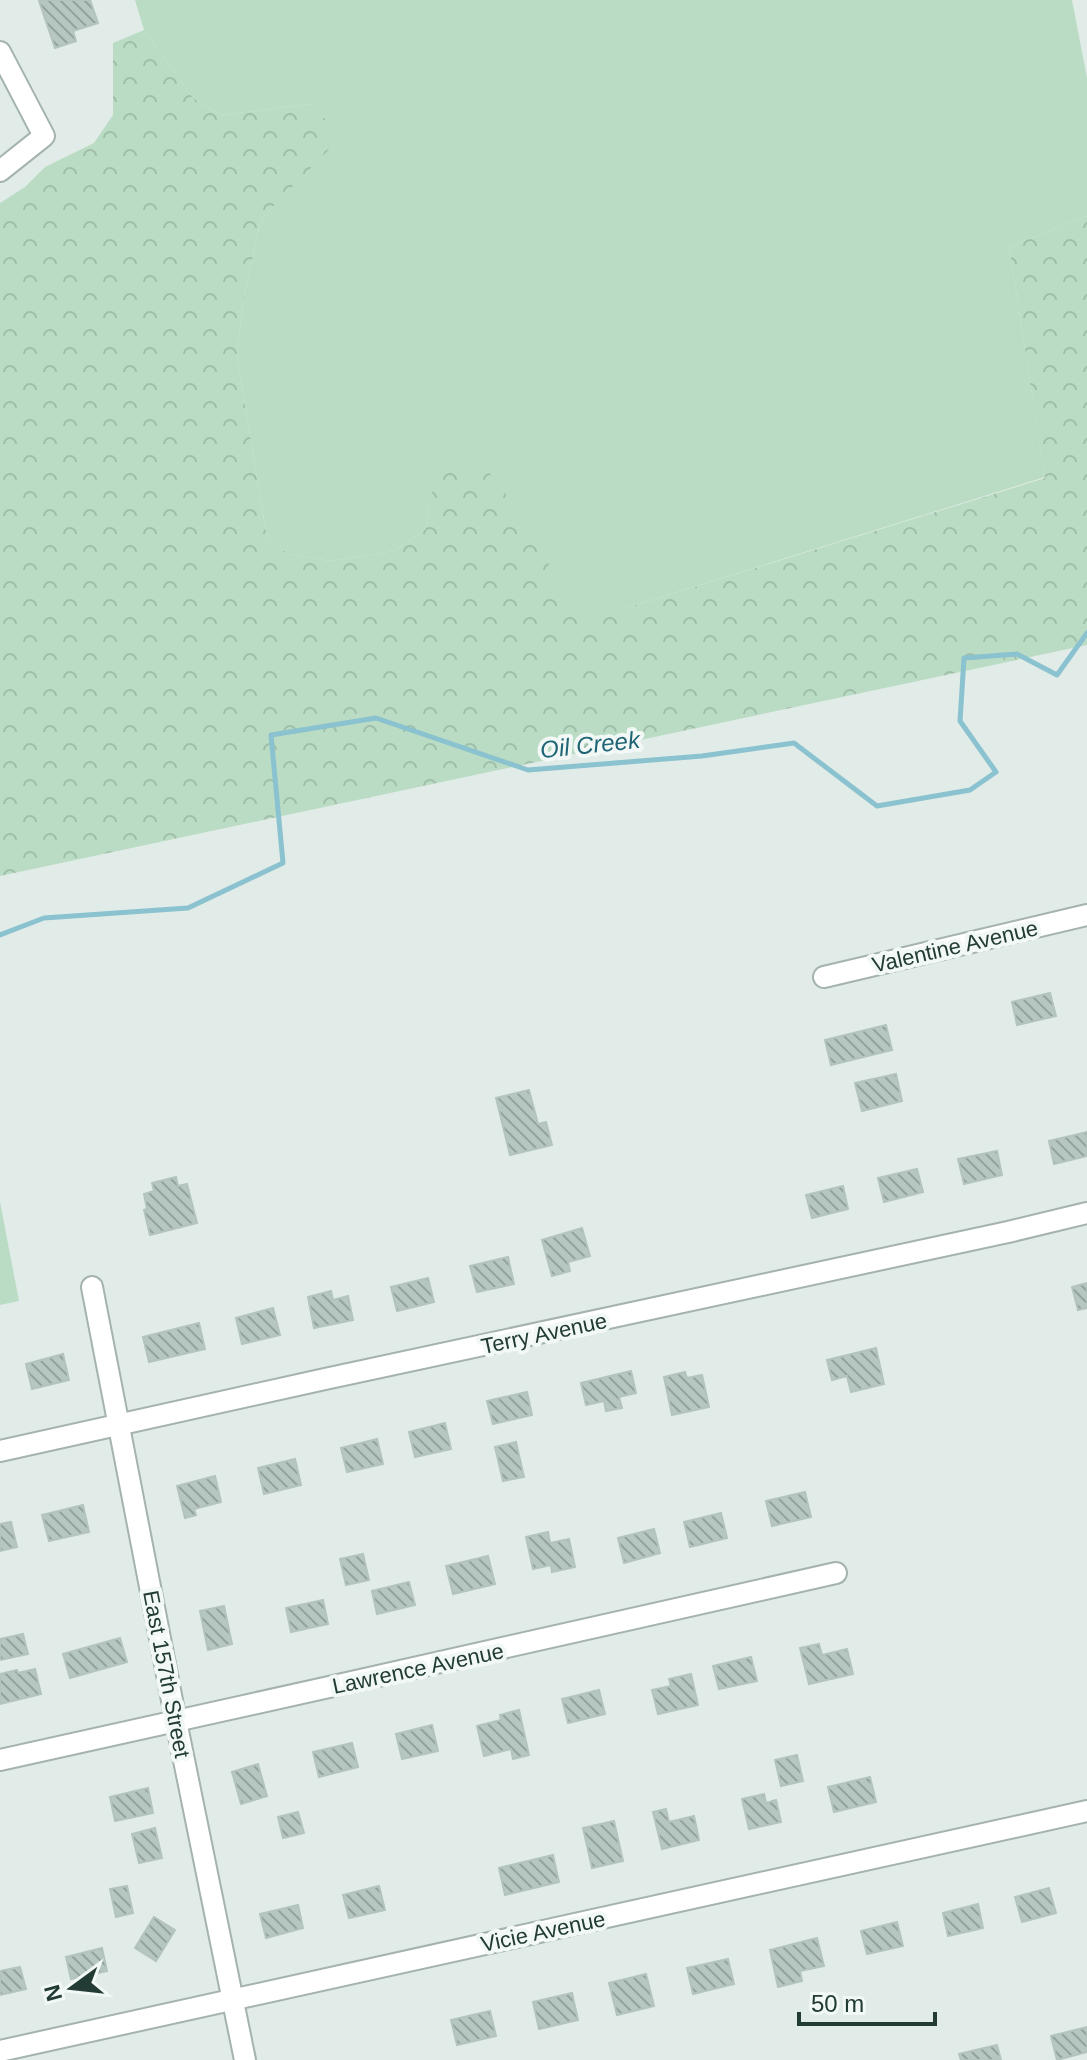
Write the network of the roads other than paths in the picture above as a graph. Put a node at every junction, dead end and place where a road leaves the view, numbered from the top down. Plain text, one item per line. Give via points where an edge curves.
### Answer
1 (0, 52) edge
2 (0, 171) edge
3 (1087, 915) edge
4 (824, 977) dead end
5 (1087, 1213) edge
6 (92, 1287) dead end
7 (118, 1425) junction
8 (0, 1451) edge
9 (836, 1573) dead end
10 (176, 1721) junction
11 (0, 1760) edge
12 (1087, 1811) edge
13 (233, 2000) junction
14 (0, 2051) edge
15 (245, 2060) edge

1 - 2 street via 44,136
3 - 4 street, Valentine Avenue
5 - 7 street, Terry Avenue
6 - 7 street, East 157th Street
7 - 8 street, Terry Avenue
7 - 10 street, East 157th Street
9 - 10 street, Lawrence Avenue
10 - 11 street, Lawrence Avenue
10 - 13 street, East 157th Street
12 - 13 street, Vicie Avenue
13 - 14 street, Vicie Avenue
13 - 15 street, East 157th Street

